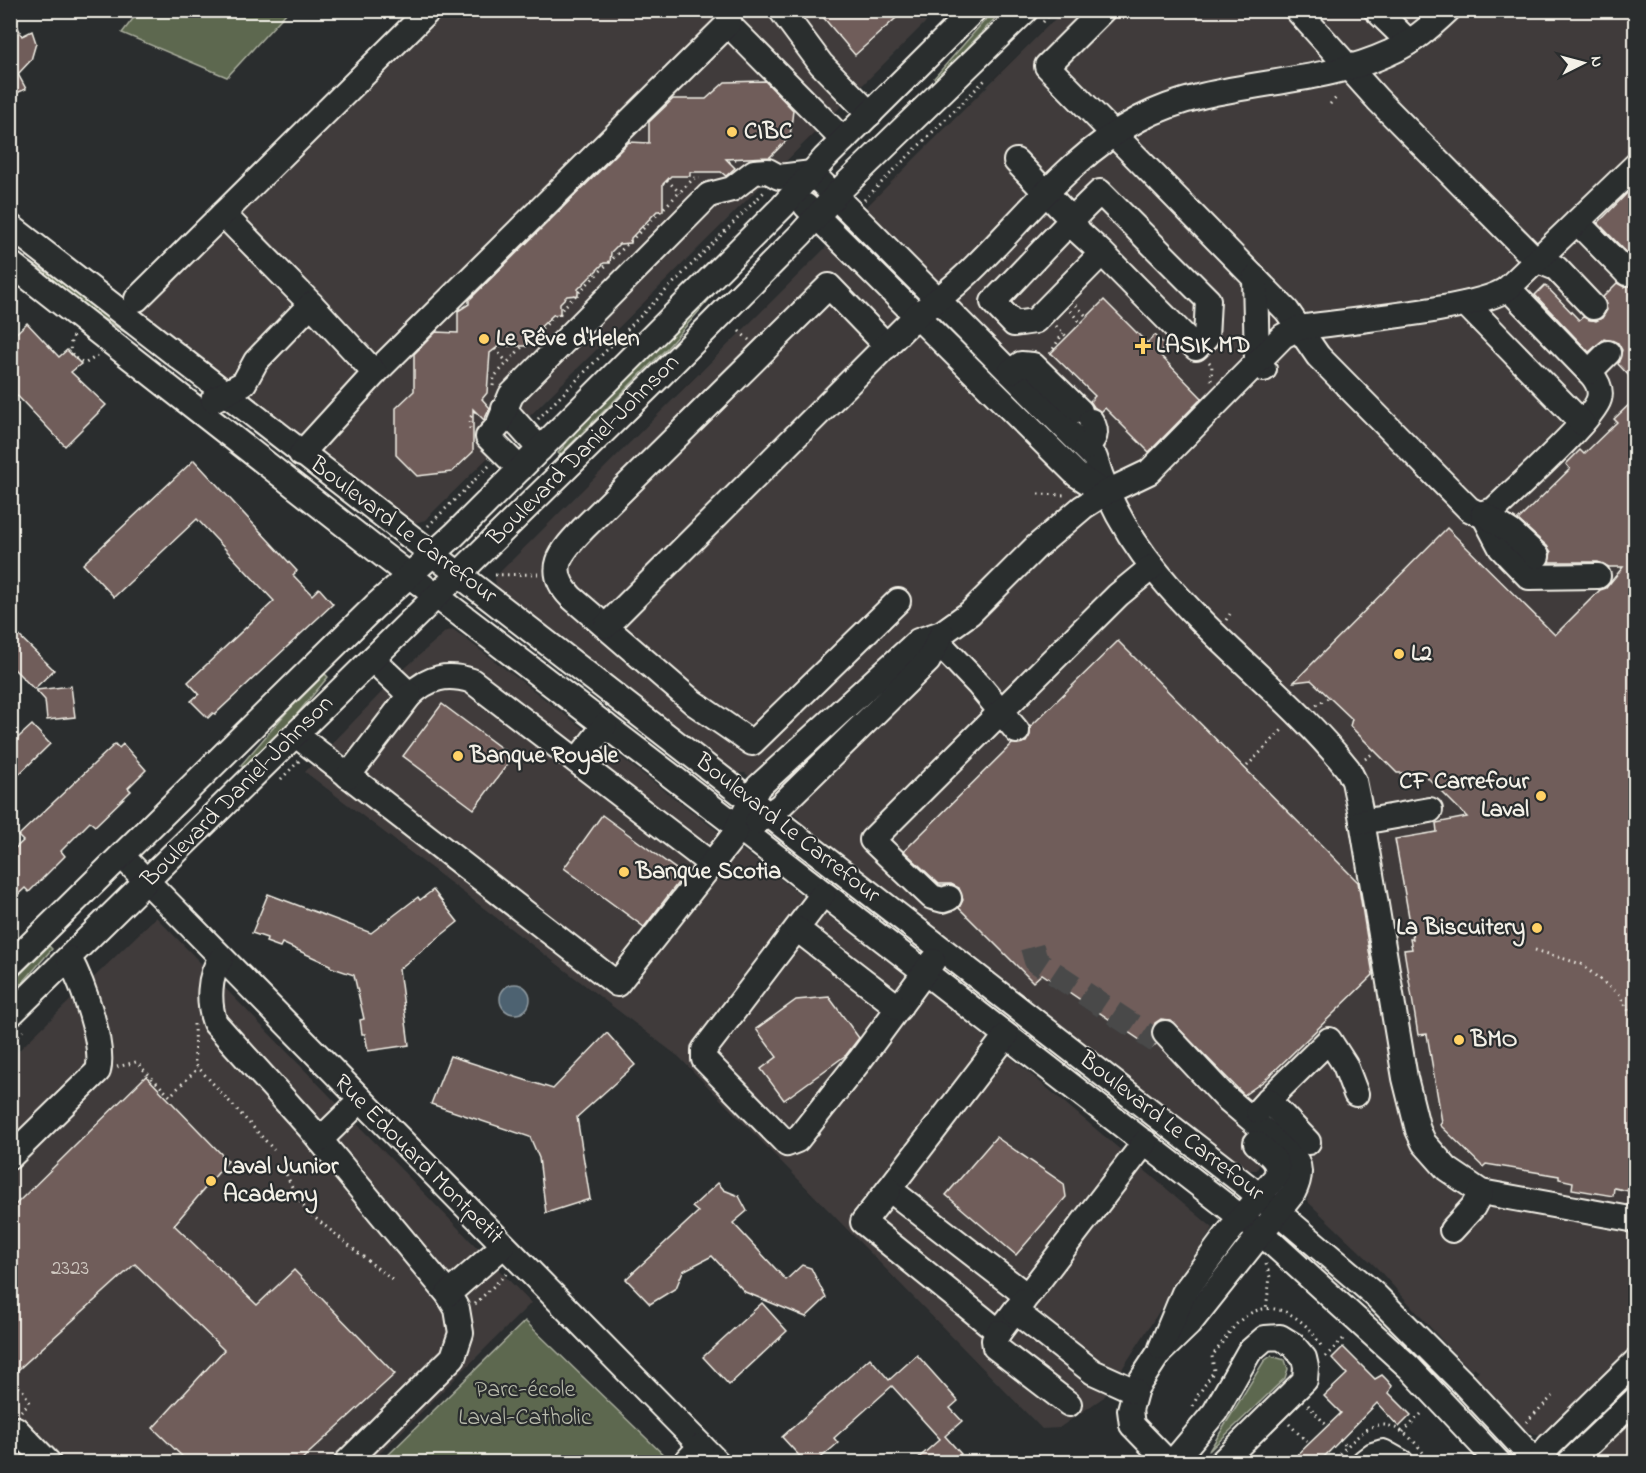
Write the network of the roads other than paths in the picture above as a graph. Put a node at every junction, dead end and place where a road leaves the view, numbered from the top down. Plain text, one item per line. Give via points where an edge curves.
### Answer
1 (429, 10) edge
2 (781, 10) edge
3 (1103, 10) edge
4 (1297, 10) edge
5 (1376, 10) edge
6 (970, 12) edge
7 (729, 14) edge
8 (1434, 15) edge
9 (1032, 19) edge
10 (1409, 42) junction
11 (1350, 66) junction
12 (870, 114) junction
13 (1115, 134) junction
14 (843, 140) junction
15 (1016, 161) dead end
16 (1635, 165) edge
17 (812, 173) junction
18 (1045, 193) junction
19 (794, 194) junction
20 (835, 196) junction
21 (223, 214) junction
22 (817, 217) junction
23 (1072, 220) junction
24 (1577, 222) junction
25 (10, 226) edge
26 (1102, 253) junction
27 (1536, 260) junction
28 (10, 263) edge
29 (1627, 273) dead end
30 (1255, 278) junction
31 (1508, 288) junction
32 (137, 299) dead end
33 (939, 300) junction
34 (311, 304) junction
35 (1466, 304) junction
36 (1593, 307) dead end
37 (918, 314) junction
38 (1299, 328) junction
39 (887, 346) junction
40 (1608, 353) dead end
41 (1261, 365) junction
42 (1010, 372) junction
43 (1589, 372) junction
44 (375, 373) junction
45 (223, 392) junction
46 (499, 400) junction
47 (199, 410) junction
48 (1582, 423) junction
49 (1086, 448) junction
50 (540, 449) junction
51 (301, 454) junction
52 (520, 469) junction
53 (1106, 493) junction
54 (1483, 514) junction
55 (432, 555) junction
56 (1152, 567) junction
57 (459, 574) junction
58 (409, 575) junction
59 (1598, 576) dead end
60 (438, 596) junction
61 (898, 601) dead end
62 (606, 626) junction
63 (940, 637) junction
64 (373, 660) junction
65 (410, 695) junction
66 (1009, 722) junction
67 (605, 725) junction
68 (298, 748) junction
69 (577, 761) junction
70 (348, 776) junction
71 (760, 807) junction
72 (1430, 810) dead end
73 (1362, 822) junction
74 (388, 829) dead end
75 (738, 832) junction
76 (122, 856) junction
77 (711, 864) junction
78 (147, 882) junction
79 (823, 894) junction
80 (949, 898) dead end
81 (797, 929) junction
82 (941, 949) junction
83 (69, 958) junction
84 (222, 960) junction
85 (10, 965) edge
86 (925, 972) junction
87 (899, 1008) junction
88 (10, 1015) edge
89 (1006, 1036) junction
90 (1356, 1094) dead end
91 (1268, 1100) junction
92 (360, 1101) junction
93 (1250, 1119) junction
94 (320, 1140) junction
95 (1145, 1142) junction
96 (1308, 1142) dead end
97 (10, 1157) edge
98 (889, 1189) junction
99 (1480, 1192) junction
100 (1268, 1204) junction
101 (1240, 1218) junction
102 (1628, 1218) edge
103 (1635, 1228) edge
104 (1452, 1230) dead end
105 (1261, 1233) junction
106 (503, 1246) junction
107 (448, 1294) junction
108 (1021, 1304) junction
109 (999, 1332) junction
110 (1159, 1353) junction
111 (1635, 1361) edge
112 (1135, 1391) junction
113 (1635, 1399) edge
114 (1069, 1404) dead end
115 (11, 1427) edge
116 (1356, 1455) edge
117 (701, 1457) edge
118 (1487, 1461) edge
119 (48, 1462) edge
120 (347, 1462) edge
121 (1168, 1462) edge
122 (1173, 1462) edge
123 (1222, 1462) edge
124 (1401, 1462) edge
125 (1538, 1462) edge
126 (1570, 1462) edge

1 - 21 street
2 - 12 street via 821,64
3 - 13 street via 1047,66
4 - 11 street
5 - 10 street
6 - 12 street, Boulevard Daniel-Johnson
7 - 14 street
7 - 44 street
8 - 10 street
9 - 20 street, Boulevard Daniel-Johnson
10 - 11 street via 1390,53
11 - 13 street via 1194,99 1148,115
11 - 27 street via 1378,100
12 - 14 street, Boulevard Daniel-Johnson
13 - 18 street
13 - 30 street
14 - 17 street, Boulevard Daniel-Johnson
15 - 18 street
16 - 24 street
17 - 19 street, Boulevard Daniel-Johnson
17 - 20 street
17 - 46 street via 779,177 768,171 754,172 732,189 710,195 511,395
18 - 23 street
18 - 33 street
19 - 22 street
19 - 50 street, Boulevard Daniel-Johnson
20 - 22 street, Boulevard Daniel-Johnson
20 - 33 street
21 - 32 street
21 - 34 street
22 - 37 street
22 - 57 street, Boulevard Daniel-Johnson
23 - 26 street via 1078,232
23 - 26 street via 993,302 1014,324 1035,321
23 - 26 street via 1101,192 1208,300 1206,338 1196,348
24 - 27 street
24 - 29 street
25 - 45 street, Boulevard Le Carrefour
27 - 31 street
27 - 36 street via 1556,268
28 - 47 street, Boulevard Le Carrefour
30 - 38 street
30 - 41 street
31 - 35 street via 1491,299
31 - 43 street
33 - 37 street
33 - 42 street
34 - 44 street
34 - 45 street via 256,361 244,383
35 - 38 street
35 - 48 street
37 - 39 street
37 - 53 street via 1077,475
38 - 41 street via 1283,336
38 - 54 street via 1318,356 1469,508
39 - 62 street
39 - 62 street via 829,286 562,552 558,574 564,590
40 - 43 street
41 - 53 street via 1149,472
42 - 49 street
42 - 49 street via 1021,364 1033,365 1086,416 1095,428 1095,437
43 - 48 street via 1599,384 1600,394
44 - 51 street
45 - 47 street
45 - 51 street, Boulevard Le Carrefour
46 - 50 street
46 - 52 street via 498,426 488,437
47 - 58 street, Boulevard Le Carrefour
48 - 54 street via 1494,510
49 - 53 street via 1095,458
50 - 52 street, Boulevard Daniel-Johnson
51 - 55 street, Boulevard Le Carrefour
52 - 55 street, Boulevard Daniel-Johnson
53 - 56 street
53 - 63 street via 1036,547 983,602
54 - 59 street via 1501,548 1536,575
55 - 57 street, Boulevard Le Carrefour
55 - 58 street, Boulevard Daniel-Johnson
56 - 66 street via 1118,595
56 - 73 street via 1341,761 1354,781
57 - 60 street, Boulevard Daniel-Johnson
57 - 71 street, Boulevard Le Carrefour
58 - 60 street, Boulevard Le Carrefour
58 - 76 street, Boulevard Daniel-Johnson
60 - 64 street, Boulevard Daniel-Johnson
60 - 67 street, Boulevard Le Carrefour
61 - 62 street via 752,743 694,703
63 - 66 street
63 - 71 street via 928,661 780,806
64 - 65 street
64 - 68 street, Boulevard Daniel-Johnson
65 - 69 street via 422,684 439,677 472,681
65 - 70 street
66 - 80 street via 872,840 932,897
67 - 69 street
67 - 75 street, Boulevard Le Carrefour
68 - 70 street
68 - 74 street
68 - 78 street, Boulevard Daniel-Johnson
69 - 77 street
70 - 77 street via 616,984
71 - 75 street
71 - 82 street, Boulevard Le Carrefour
72 - 73 street
73 - 99 street via 1405,1078 1418,1130 1428,1149 1447,1169
75 - 77 street
75 - 79 street, Boulevard Le Carrefour
76 - 78 street, Rue Edouard Montpetit
76 - 85 street, Boulevard Daniel-Johnson
78 - 83 street, Boulevard Daniel-Johnson
78 - 84 street, Rue Edouard Montpetit
79 - 81 street
79 - 86 street, Boulevard Le Carrefour
81 - 87 street
81 - 87 street via 703,1055 787,1144 797,1140
82 - 86 street
82 - 100 street, Boulevard Le Carrefour
83 - 88 street, Boulevard Daniel-Johnson
83 - 97 street via 86,998 98,1050 98,1071
84 - 92 street, Rue Edouard Montpetit
84 - 94 street via 211,977 215,1023
86 - 87 street
86 - 89 street, Boulevard Le Carrefour
89 - 95 street, Boulevard Le Carrefour
89 - 98 street
90 - 91 street via 1345,1065 1329,1040
91 - 93 street
91 - 96 street
92 - 94 street
92 - 106 street, Rue Edouard Montpetit
93 - 100 street via 1298,1163 1297,1185
93 - 100 street via 1161,1038 1224,1116 1276,1160 1278,1169
94 - 107 street
95 - 101 street, Boulevard Le Carrefour
95 - 108 street
98 - 108 street
98 - 109 street via 863,1222
99 - 102 street
99 - 104 street via 1473,1207
100 - 101 street
100 - 105 street
100 - 125 street, Boulevard Le Carrefour via 1375,1295
101 - 105 street, Boulevard Le Carrefour
101 - 110 street via 1184,1293
102 - 103 street
105 - 110 street via 1189,1324
105 - 118 street, Boulevard Le Carrefour via 1409,1368
106 - 107 street
106 - 117 street, Rue Edouard Montpetit
107 - 120 street via 458,1309 460,1333 453,1357
108 - 109 street
108 - 112 street via 1093,1372
109 - 114 street via 995,1347
110 - 112 street
111 - 125 street via 1549,1446
112 - 121 street via 1130,1410 1132,1425
113 - 126 street
115 - 119 street
116 - 124 street via 1383,1452
122 - 123 street via 1205,1426 1257,1343 1272,1336 1286,1340 1304,1358 1305,1380

